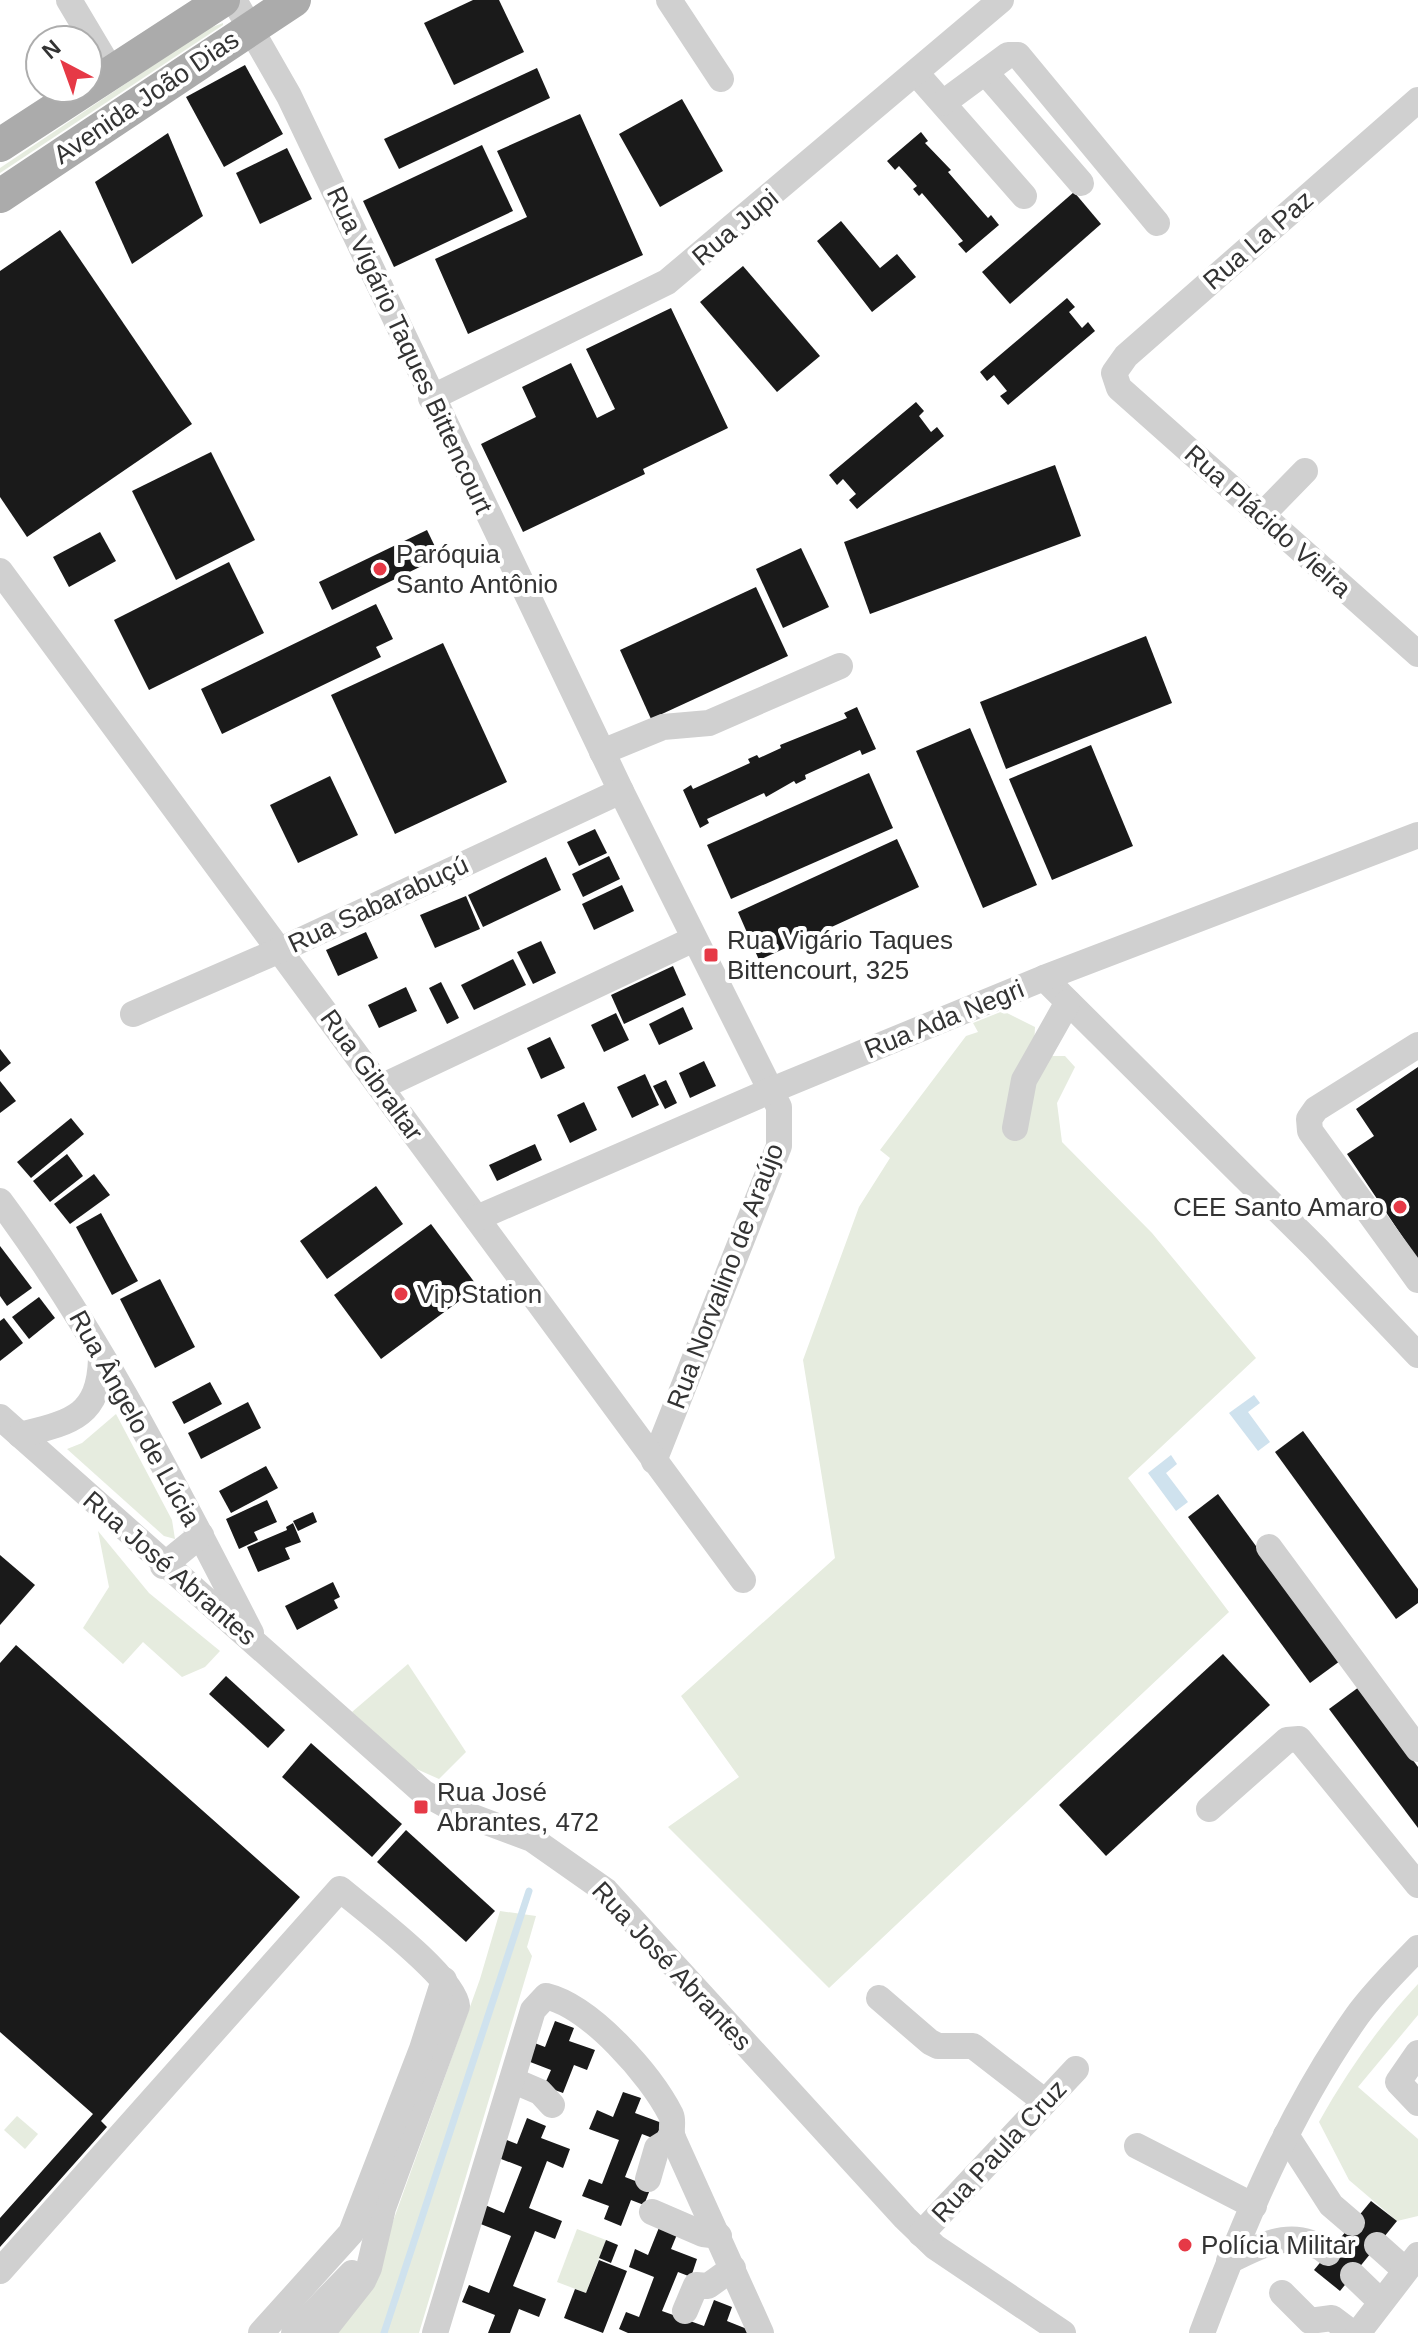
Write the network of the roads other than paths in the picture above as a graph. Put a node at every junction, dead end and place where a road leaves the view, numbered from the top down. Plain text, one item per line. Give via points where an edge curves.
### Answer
1 (69, 0) edge
2 (223, 0) edge
3 (294, 0) edge
4 (669, 0) edge
5 (1001, 0) edge
6 (242, 13) edge
7 (985, 72) junction
8 (916, 73) junction
9 (113, 74) junction
10 (721, 79) dead end
11 (1418, 100) edge
12 (943, 103) junction
13 (0, 145) edge
14 (1081, 183) dead end
15 (0, 196) edge
16 (1024, 196) dead end
17 (1157, 223) dead end
18 (1119, 388) joint
19 (431, 398) junction
20 (1305, 471) dead end
21 (1262, 515) junction
22 (0, 571) edge
23 (1418, 654) edge
24 (840, 666) dead end
25 (602, 752) junction
26 (621, 791) junction
27 (1418, 835) edge
28 (694, 939) junction
29 (280, 950) junction
30 (1044, 978) junction
31 (1068, 1002) junction
32 (133, 1014) dead end
33 (1418, 1045) edge
34 (381, 1087) junction
35 (772, 1090) junction
36 (1015, 1128) dead end
37 (0, 1201) edge
38 (477, 1218) junction
39 (1418, 1280) edge
40 (1418, 1355) edge
41 (101, 1359) junction
42 (0, 1417) edge
43 (20, 1435) junction
44 (654, 1461) junction
45 (201, 1535) junction
46 (1269, 1547) dead end
47 (163, 1566) junction
48 (743, 1580) dead end
49 (256, 1643) junction
50 (1418, 1749) edge
51 (1209, 1809) dead end
52 (1418, 1885) edge
53 (1418, 1948) edge
54 (444, 1980) junction
55 (879, 1998) dead end
56 (1418, 2053) edge
57 (1076, 2069) dead end
58 (512, 2080) junction
59 (1044, 2101) junction
60 (1418, 2103) edge
61 (552, 2105) dead end
62 (400, 2106) junction
63 (1286, 2135) junction
64 (673, 2138) junction
65 (1137, 2146) dead end
66 (648, 2179) dead end
67 (1254, 2206) junction
68 (383, 2208) junction
69 (652, 2212) dead end
70 (1352, 2223) dead end
71 (921, 2234) junction
72 (374, 2236) junction
73 (719, 2236) junction
74 (1377, 2245) dead end
75 (1328, 2253) dead end
76 (1229, 2261) junction
77 (733, 2268) junction
78 (0, 2271) edge
79 (1353, 2275) dead end
80 (1399, 2278) edge
81 (1282, 2293) dead end
82 (685, 2311) dead end
83 (261, 2333) edge
84 (294, 2333) edge
85 (322, 2333) edge
86 (435, 2333) edge
87 (761, 2333) edge
88 (1063, 2333) edge
89 (1202, 2333) edge
90 (1355, 2333) edge

1 - 9 street
2 - 9 main road, Avenida João Dias
3 - 6 main road, Avenida João Dias
4 - 10 street
5 - 8 street, Rua Jupi
6 - 15 main road, Avenida João Dias
6 - 19 street, Rua Vigário Taques Bittencourt via 289,96
7 - 12 street
7 - 14 street
7 - 17 street via 1011,54 1021,56
8 - 12 street
8 - 19 street, Rua Jupi via 667,282
9 - 13 main road, Avenida João Dias
11 - 18 street, Rua La Paz via 1126,356 1114,373
12 - 16 street
18 - 21 street, Rua Plácido Vieira
19 - 25 street, Rua Vigário Taques Bittencourt
20 - 21 street
21 - 23 street, Rua Plácido Vieira
22 - 29 street, Rua Gibraltar
24 - 25 street via 709,723 663,727
25 - 26 street, Rua Vigário Taques Bittencourt
26 - 28 street, Rua Vigário Taques Bittencourt
26 - 29 street, Rua Sabarabuçú
27 - 30 street, Rua Ada Negri
28 - 34 street
28 - 35 street, Rua Vigário Taques Bittencourt
29 - 32 street, Rua Sabarabuçú
29 - 34 street, Rua Gibraltar
30 - 31 street
30 - 35 street, Rua Ada Negri
31 - 36 street via 1024,1080
31 - 40 street
33 - 39 street via 1316,1109 1309,1119 1310,1131
34 - 38 street, Rua Gibraltar
35 - 38 street, Rua Ada Negri
35 - 44 street, Rua Norvalino de Araújo via 782,1125 779,1146
37 - 41 street, Rua Ângelo de Lúcia via 55,1278
38 - 44 street, Rua Gibraltar
41 - 43 street via 100,1388 80,1413
41 - 45 street, Rua Ângelo de Lúcia
42 - 43 street, Rua José Abrantes
43 - 47 street, Rua José Abrantes
44 - 48 street, Rua Gibraltar
45 - 47 street
45 - 49 street, Rua Ângelo de Lúcia
46 - 50 street
47 - 49 street, Rua José Abrantes
49 - 71 street, Rua José Abrantes via 424,1793 532,1839 606,1891
51 - 52 street via 1287,1740 1299,1739
53 - 63 street via 1358,2014
54 - 62 street
54 - 68 street via 457,2006
54 - 78 street via 340,1889
55 - 59 street via 930,2042 973,2046
56 - 60 street via 1398,2082
57 - 59 street, Rua Paula Cruz
58 - 61 street via 540,2092
58 - 64 street via 533,2010 546,1996 564,2001 639,2067 673,2117
58 - 86 street
59 - 71 street, Rua Paula Cruz
62 - 68 street
62 - 83 street via 351,2233
63 - 67 street
63 - 70 street via 1331,2205
64 - 66 street via 657,2148
64 - 73 street
65 - 67 street
67 - 76 street
68 - 72 street
69 - 73 street
71 - 88 street, Rua José Abrantes
72 - 84 street via 355,2270
72 - 85 street via 363,2281
73 - 77 street
74 - 80 street
75 - 76 street via 1312,2241 1298,2239 1269,2242
76 - 89 street
77 - 82 street via 708,2286 696,2285
77 - 87 street
79 - 80 street
80 - 90 street
81 - 90 street via 1310,2321 1332,2318

